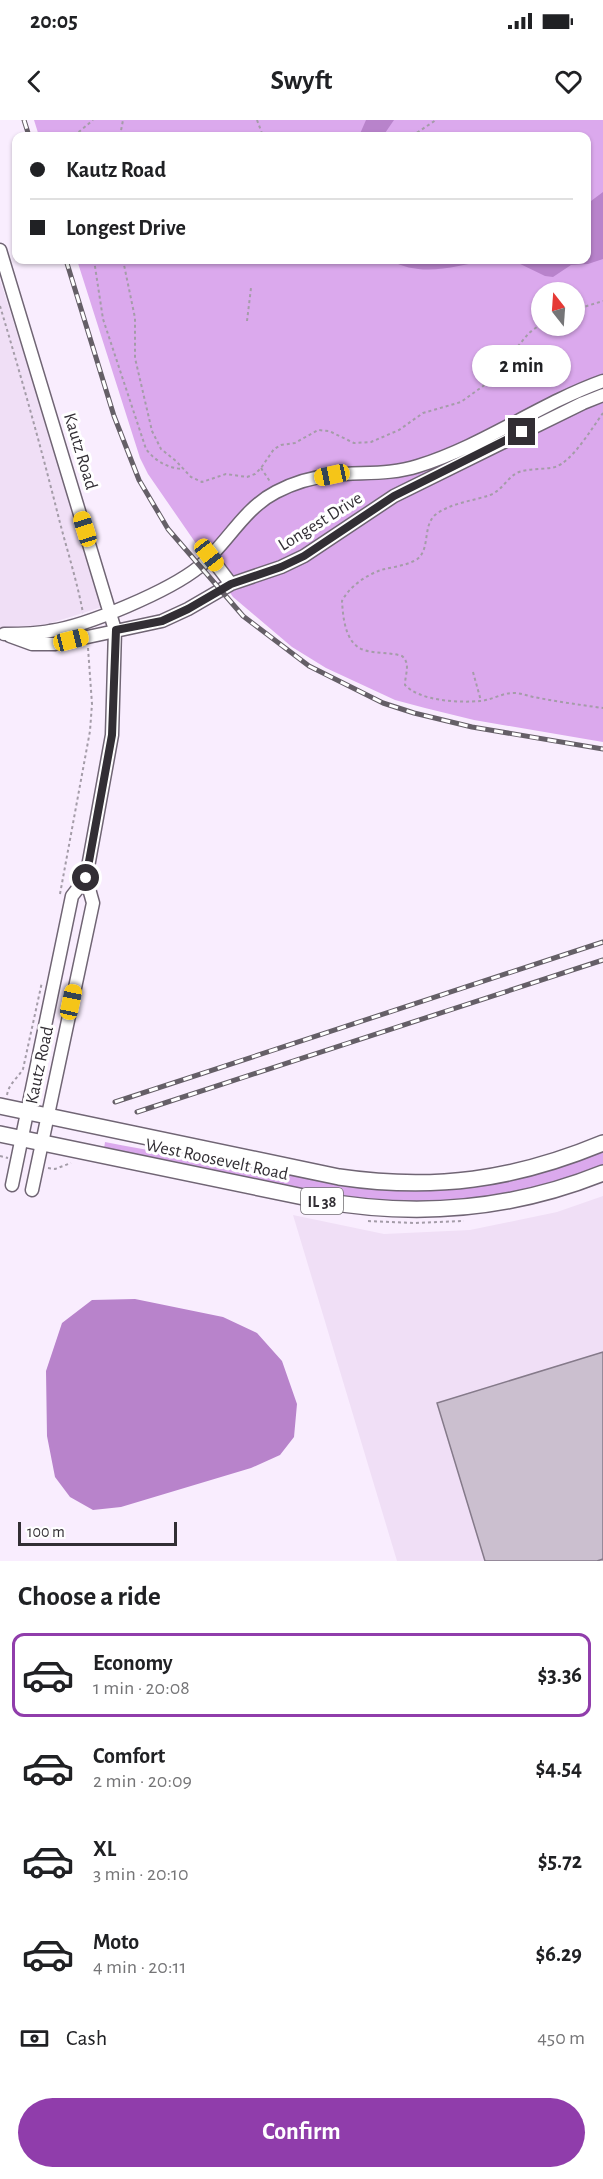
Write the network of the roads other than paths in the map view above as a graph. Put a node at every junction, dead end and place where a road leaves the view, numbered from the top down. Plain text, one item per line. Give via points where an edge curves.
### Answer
1 (0, 250) edge
2 (603, 381) edge
3 (603, 395) edge
4 (209, 555) junction
5 (231, 584) junction
6 (110, 612) junction
7 (116, 630) junction
8 (2, 633) edge
9 (86, 878) junction
10 (3, 1101) edge
11 (27, 1112) junction
12 (47, 1116) junction
13 (0, 1134) edge
14 (22, 1138) junction
15 (42, 1143) junction
16 (603, 1143) edge
17 (603, 1173) edge
18 (12, 1185) dead end
19 (32, 1190) dead end

1 - 6 street, Kautz Road
2 - 4 street, Longest Drive via 416,467 332,475 276,492 247,513
3 - 5 street, Longest Drive via 394,496 304,556
4 - 5 street
4 - 6 street, Longest Drive via 199,567 180,578
5 - 7 street, Longest Drive via 162,621
6 - 7 street, Kautz Road
6 - 8 street, Longest Drive via 51,631
7 - 8 street, Longest Drive via 55,644 32,644
7 - 9 street, Kautz Road via 112,735
9 - 11 street, Kautz Road via 72,896
9 - 12 street, Kautz Road via 93,903
10 - 11 main road, IL 38
11 - 12 main road, West Roosevelt Road / IL 38
11 - 14 street, Kautz Road
12 - 15 street, Kautz Road
12 - 16 main road, West Roosevelt Road / IL 38 via 339,1177 389,1183 491,1178 536,1168
13 - 14 main road, West Roosevelt Road / IL 38
14 - 15 main road, West Roosevelt Road / IL 38
14 - 18 street, Kautz Road
15 - 17 main road, West Roosevelt Road / IL 38 via 318,1200 395,1210 445,1210 501,1203
15 - 19 street, Kautz Road

